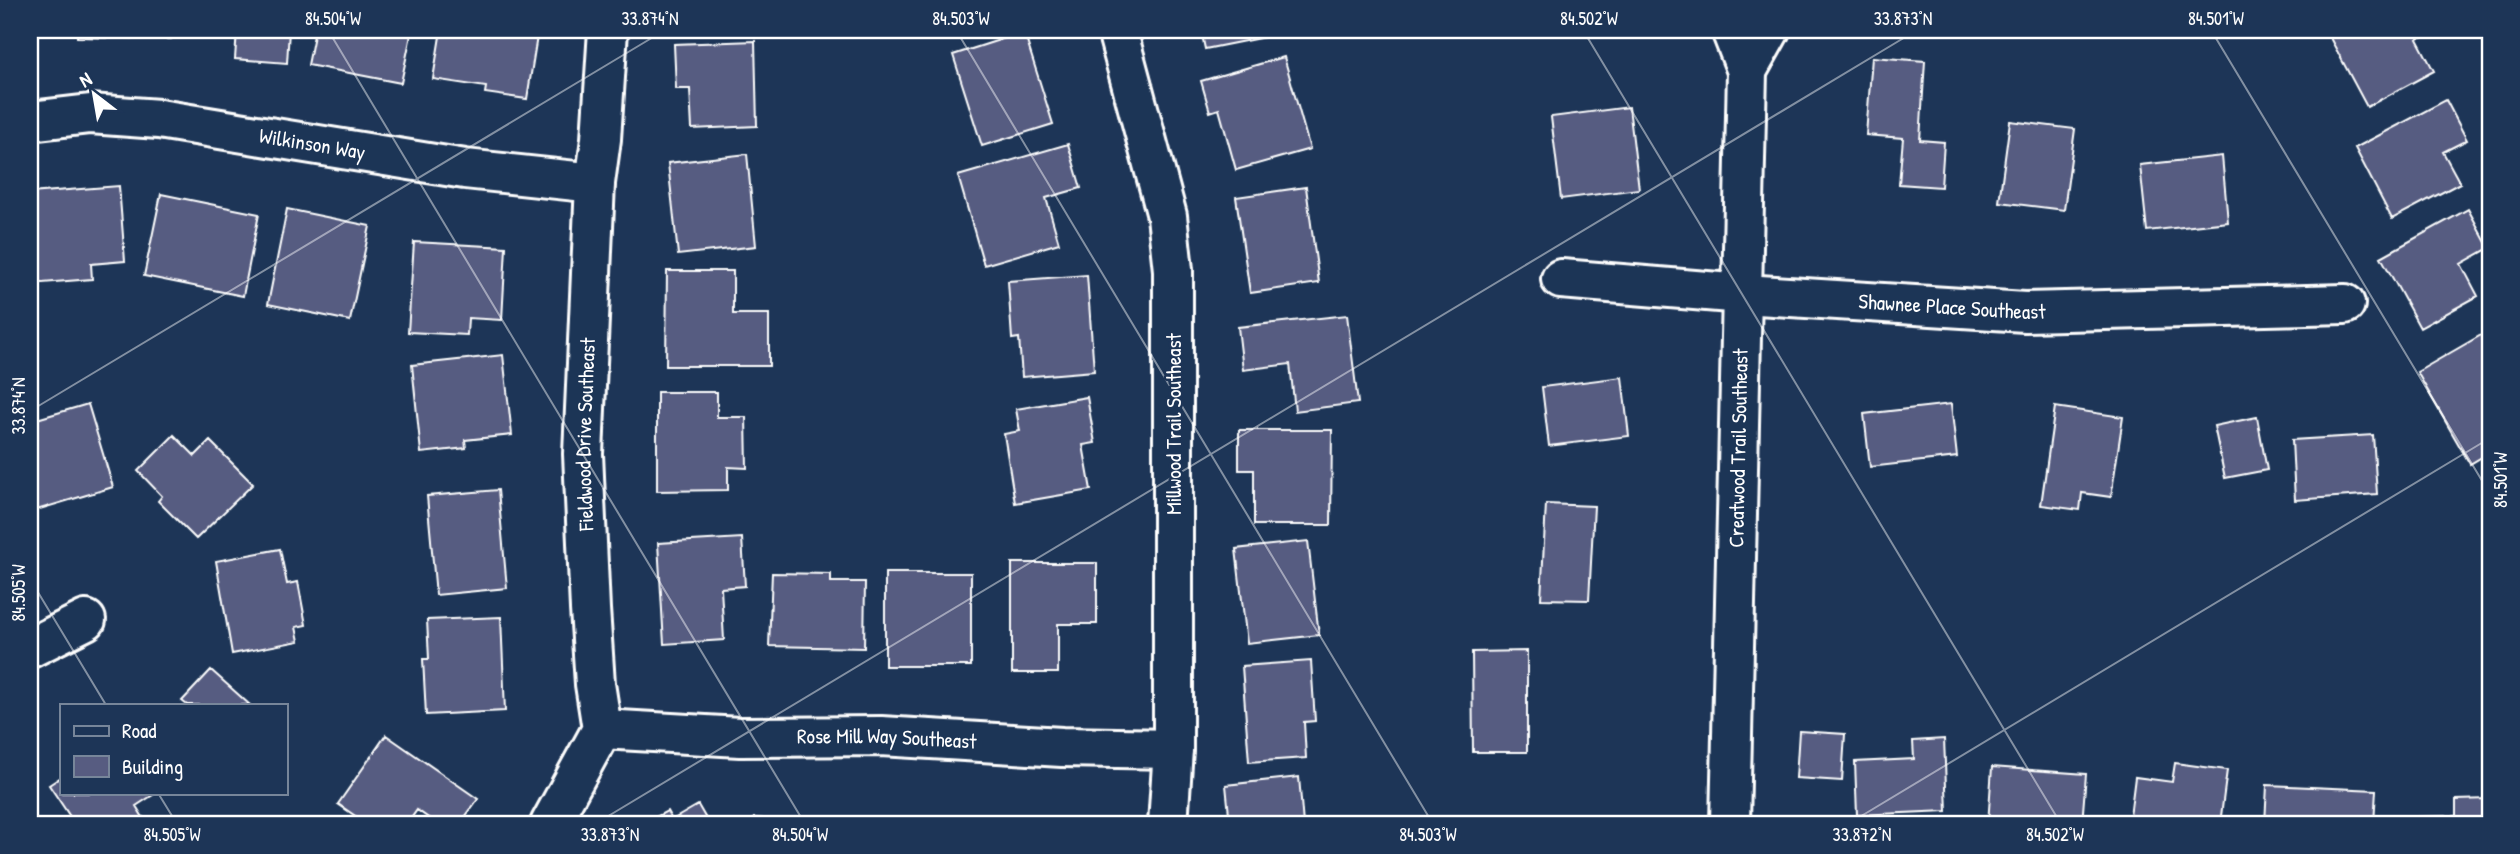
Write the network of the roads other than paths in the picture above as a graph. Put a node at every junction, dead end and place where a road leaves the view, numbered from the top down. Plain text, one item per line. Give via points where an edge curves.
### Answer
1 (608, 30) edge
2 (1117, 30) edge
3 (1731, 30) edge
4 (1770, 30) edge
5 (1746, 72) junction
6 (30, 121) edge
7 (595, 183) junction
8 (1561, 279) dead end
9 (1743, 294) junction
10 (2345, 304) dead end
11 (86, 620) dead end
12 (30, 648) edge
13 (602, 729) junction
14 (1173, 749) junction
15 (550, 824) edge
16 (1168, 824) edge
17 (1730, 824) edge

1 - 7 street, Fieldwood Drive Southeast
2 - 14 street, Millwood Trail Southeast via 1167,216 1173,270
3 - 5 street, Creatwood Trail Southeast
4 - 5 street, Creatwood Trail Southeast
5 - 9 street, Creatwood Trail Southeast
6 - 7 street, Wilkinson Way via 90,114 159,118 465,169
7 - 13 street, Fieldwood Drive Southeast via 583,454 595,684
8 - 9 street, Shawnee Place Southeast
9 - 10 street, Shawnee Place Southeast via 2025,312
9 - 17 street, Creatwood Trail Southeast
11 - 12 street
13 - 14 street, Rose Mill Way Southeast
13 - 15 street
14 - 16 street, Millwood Trail Southeast

